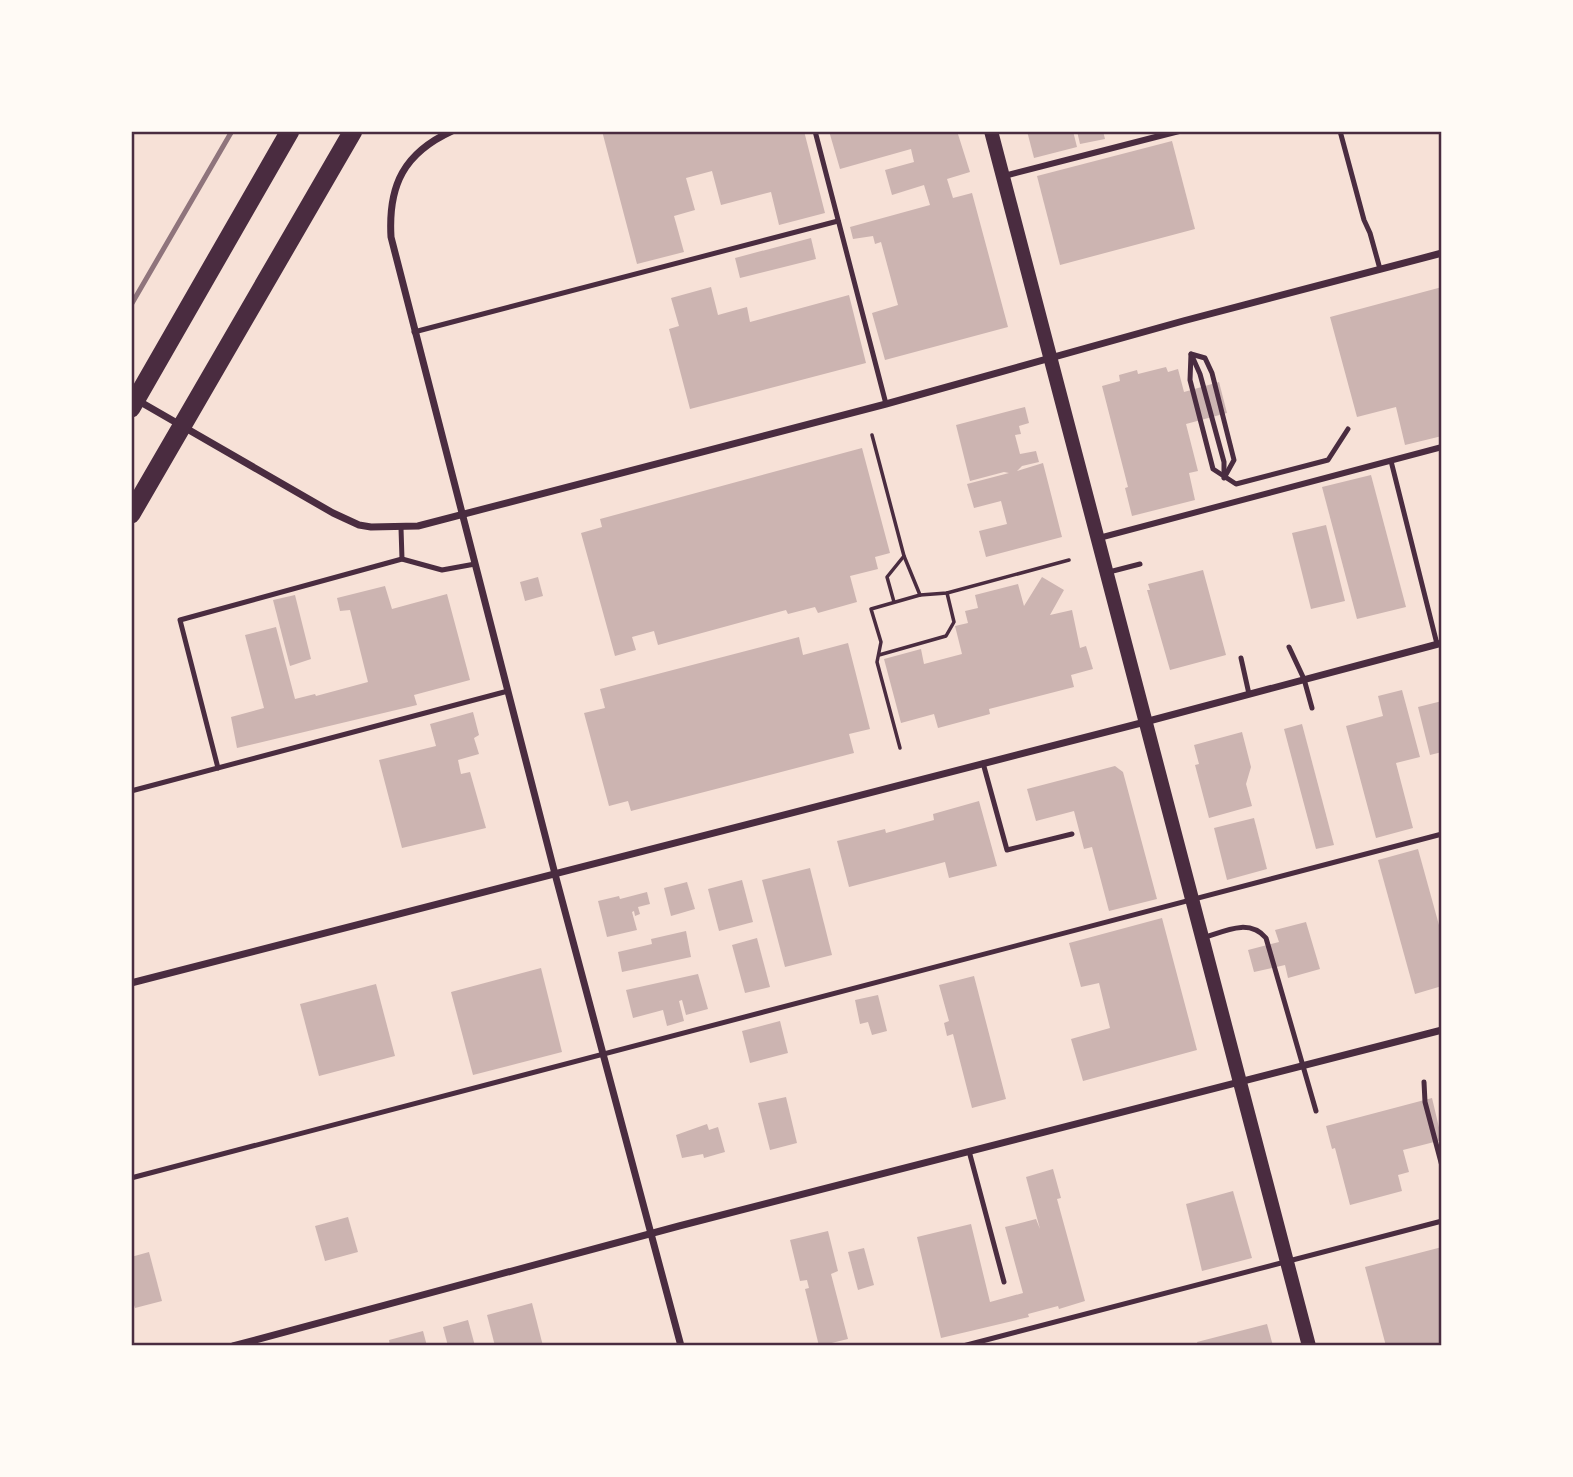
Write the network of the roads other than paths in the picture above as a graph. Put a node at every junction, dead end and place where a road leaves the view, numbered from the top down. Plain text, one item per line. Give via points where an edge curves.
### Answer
1 (290, 131) edge
2 (353, 131) edge
3 (452, 131) edge
4 (815, 131) edge
5 (991, 131) edge
6 (1179, 131) edge
7 (1340, 131) edge
8 (1003, 176) junction
9 (838, 222) junction
10 (1442, 253) edge
11 (1380, 269) junction
12 (414, 332) junction
13 (1191, 354) junction
14 (1050, 358) junction
15 (134, 404) edge
16 (886, 404) junction
17 (183, 427) junction
18 (1348, 429) dead end
19 (1442, 448) edge
20 (1391, 461) junction
21 (1224, 478) junction
22 (131, 514) edge
23 (463, 514) junction
24 (401, 528) junction
25 (1097, 538) junction
26 (402, 559) junction
27 (475, 564) junction
28 (1140, 564) dead end
29 (1107, 573) junction
30 (1439, 643) edge
31 (1289, 647) dead end
32 (1241, 658) dead end
33 (1304, 679) junction
34 (508, 691) junction
35 (1250, 694) junction
36 (1312, 708) dead end
37 (1145, 722) junction
38 (983, 763) junction
39 (218, 768) junction
40 (131, 791) edge
41 (1072, 834) dead end
42 (1442, 834) edge
43 (555, 874) junction
44 (1193, 901) junction
45 (1202, 938) junction
46 (131, 983) edge
47 (1442, 1030) edge
48 (603, 1053) junction
49 (1304, 1066) junction
50 (1424, 1082) dead end
51 (1239, 1083) junction
52 (1316, 1111) dead end
53 (969, 1151) junction
54 (1442, 1166) edge
55 (131, 1178) edge
56 (1442, 1221) edge
57 (650, 1233) junction
58 (1287, 1261) junction
59 (1004, 1282) dead end
60 (233, 1346) edge
61 (681, 1346) edge
62 (964, 1346) edge
63 (1309, 1346) edge

1 - 15 highway
2 - 17 highway
3 - 12 street via 429,142 406,164 389,215
4 - 9 lane
5 - 8 main road
6 - 8 street
7 - 11 lane
8 - 14 main road
9 - 12 lane
9 - 16 lane
10 - 11 street
11 - 14 street
12 - 23 street
13 - 21 lane via 1224,462
13 - 21 lane via 1190,380 1206,444 1213,469
13 - 21 lane via 1205,358 1212,373 1234,460
14 - 16 street
14 - 25 main road
15 - 17 street
16 - 23 street
17 - 22 highway
17 - 24 street via 333,513 359,525
18 - 21 lane via 1328,460 1236,484
19 - 20 street
20 - 25 street
20 - 30 lane
23 - 24 street
23 - 27 street
24 - 26 lane
25 - 29 main road
26 - 27 lane via 442,570
26 - 39 lane via 180,620
27 - 34 street
28 - 29 lane
29 - 37 main road
30 - 33 street
31 - 33 lane
32 - 35 lane
33 - 35 street
33 - 36 lane
34 - 39 lane
34 - 43 street
35 - 37 street
37 - 38 street
37 - 44 main road
38 - 41 lane via 1007,850
38 - 43 street
39 - 40 lane
42 - 44 lane
43 - 46 street
43 - 48 street
44 - 45 main road
44 - 48 lane
45 - 49 lane via 1241,927 1260,930
45 - 51 main road
47 - 49 street
48 - 55 lane
48 - 57 street
49 - 51 street
49 - 52 lane
50 - 54 lane
51 - 53 street
51 - 58 main road
53 - 57 street
53 - 59 lane
56 - 58 lane
57 - 60 street
57 - 61 street
58 - 62 lane
58 - 63 main road

